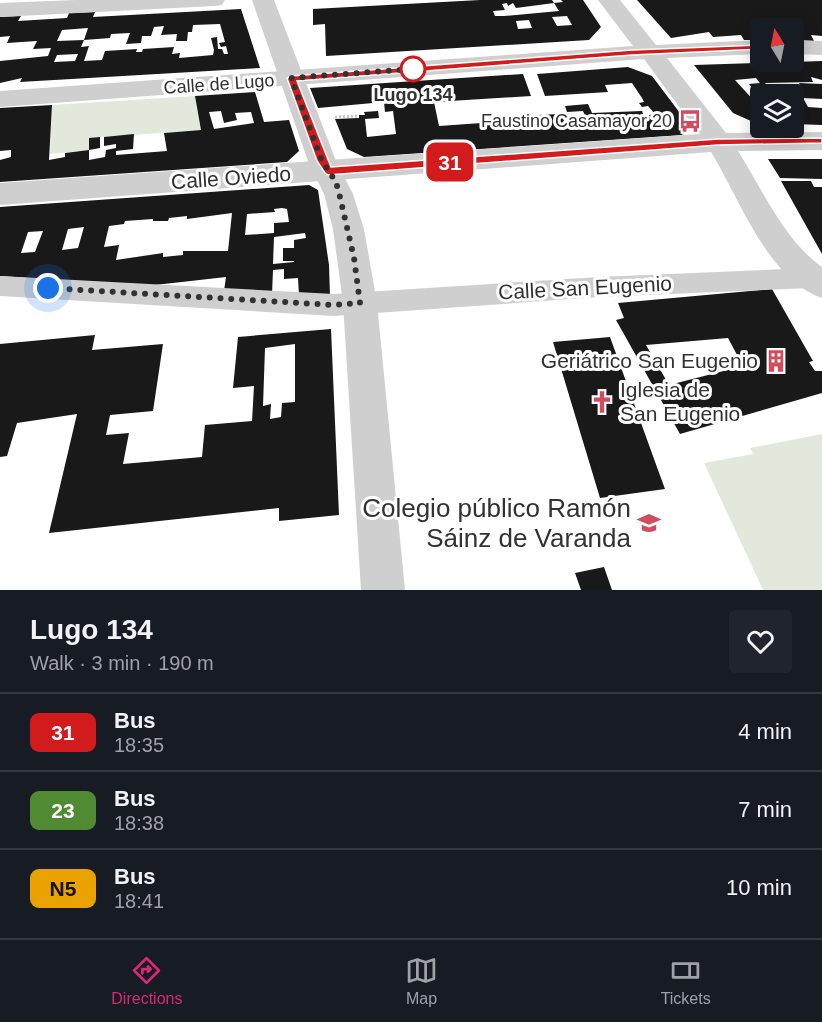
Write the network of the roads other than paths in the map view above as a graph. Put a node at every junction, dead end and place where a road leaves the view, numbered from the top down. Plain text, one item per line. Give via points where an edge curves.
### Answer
1 (214, 0) edge
2 (263, 0) edge
3 (609, 0) edge
4 (0, 10) edge
5 (750, 47) edge
6 (804, 47) edge
7 (822, 48) edge
8 (648, 52) junction
9 (291, 78) junction
10 (0, 99) edge
11 (822, 141) edge
12 (718, 142) junction
13 (328, 171) junction
14 (0, 194) edge
15 (809, 275) edge
16 (0, 286) edge
17 (360, 303) junction
18 (383, 590) edge

1 - 4 street
2 - 9 street
3 - 8 street
5 - 8 street, Calle de Lugo
6 - 7 street
8 - 9 street, Calle de Lugo
8 - 12 street
9 - 10 street, Calle de Lugo
9 - 13 street
11 - 12 street, Calle Oviedo
12 - 13 street, Calle Oviedo
12 - 15 street
13 - 14 street, Calle Oviedo
13 - 17 street via 340,197
15 - 17 street, Calle San Eugenio
16 - 17 street, Calle San Eugenio via 334,305
17 - 18 street

